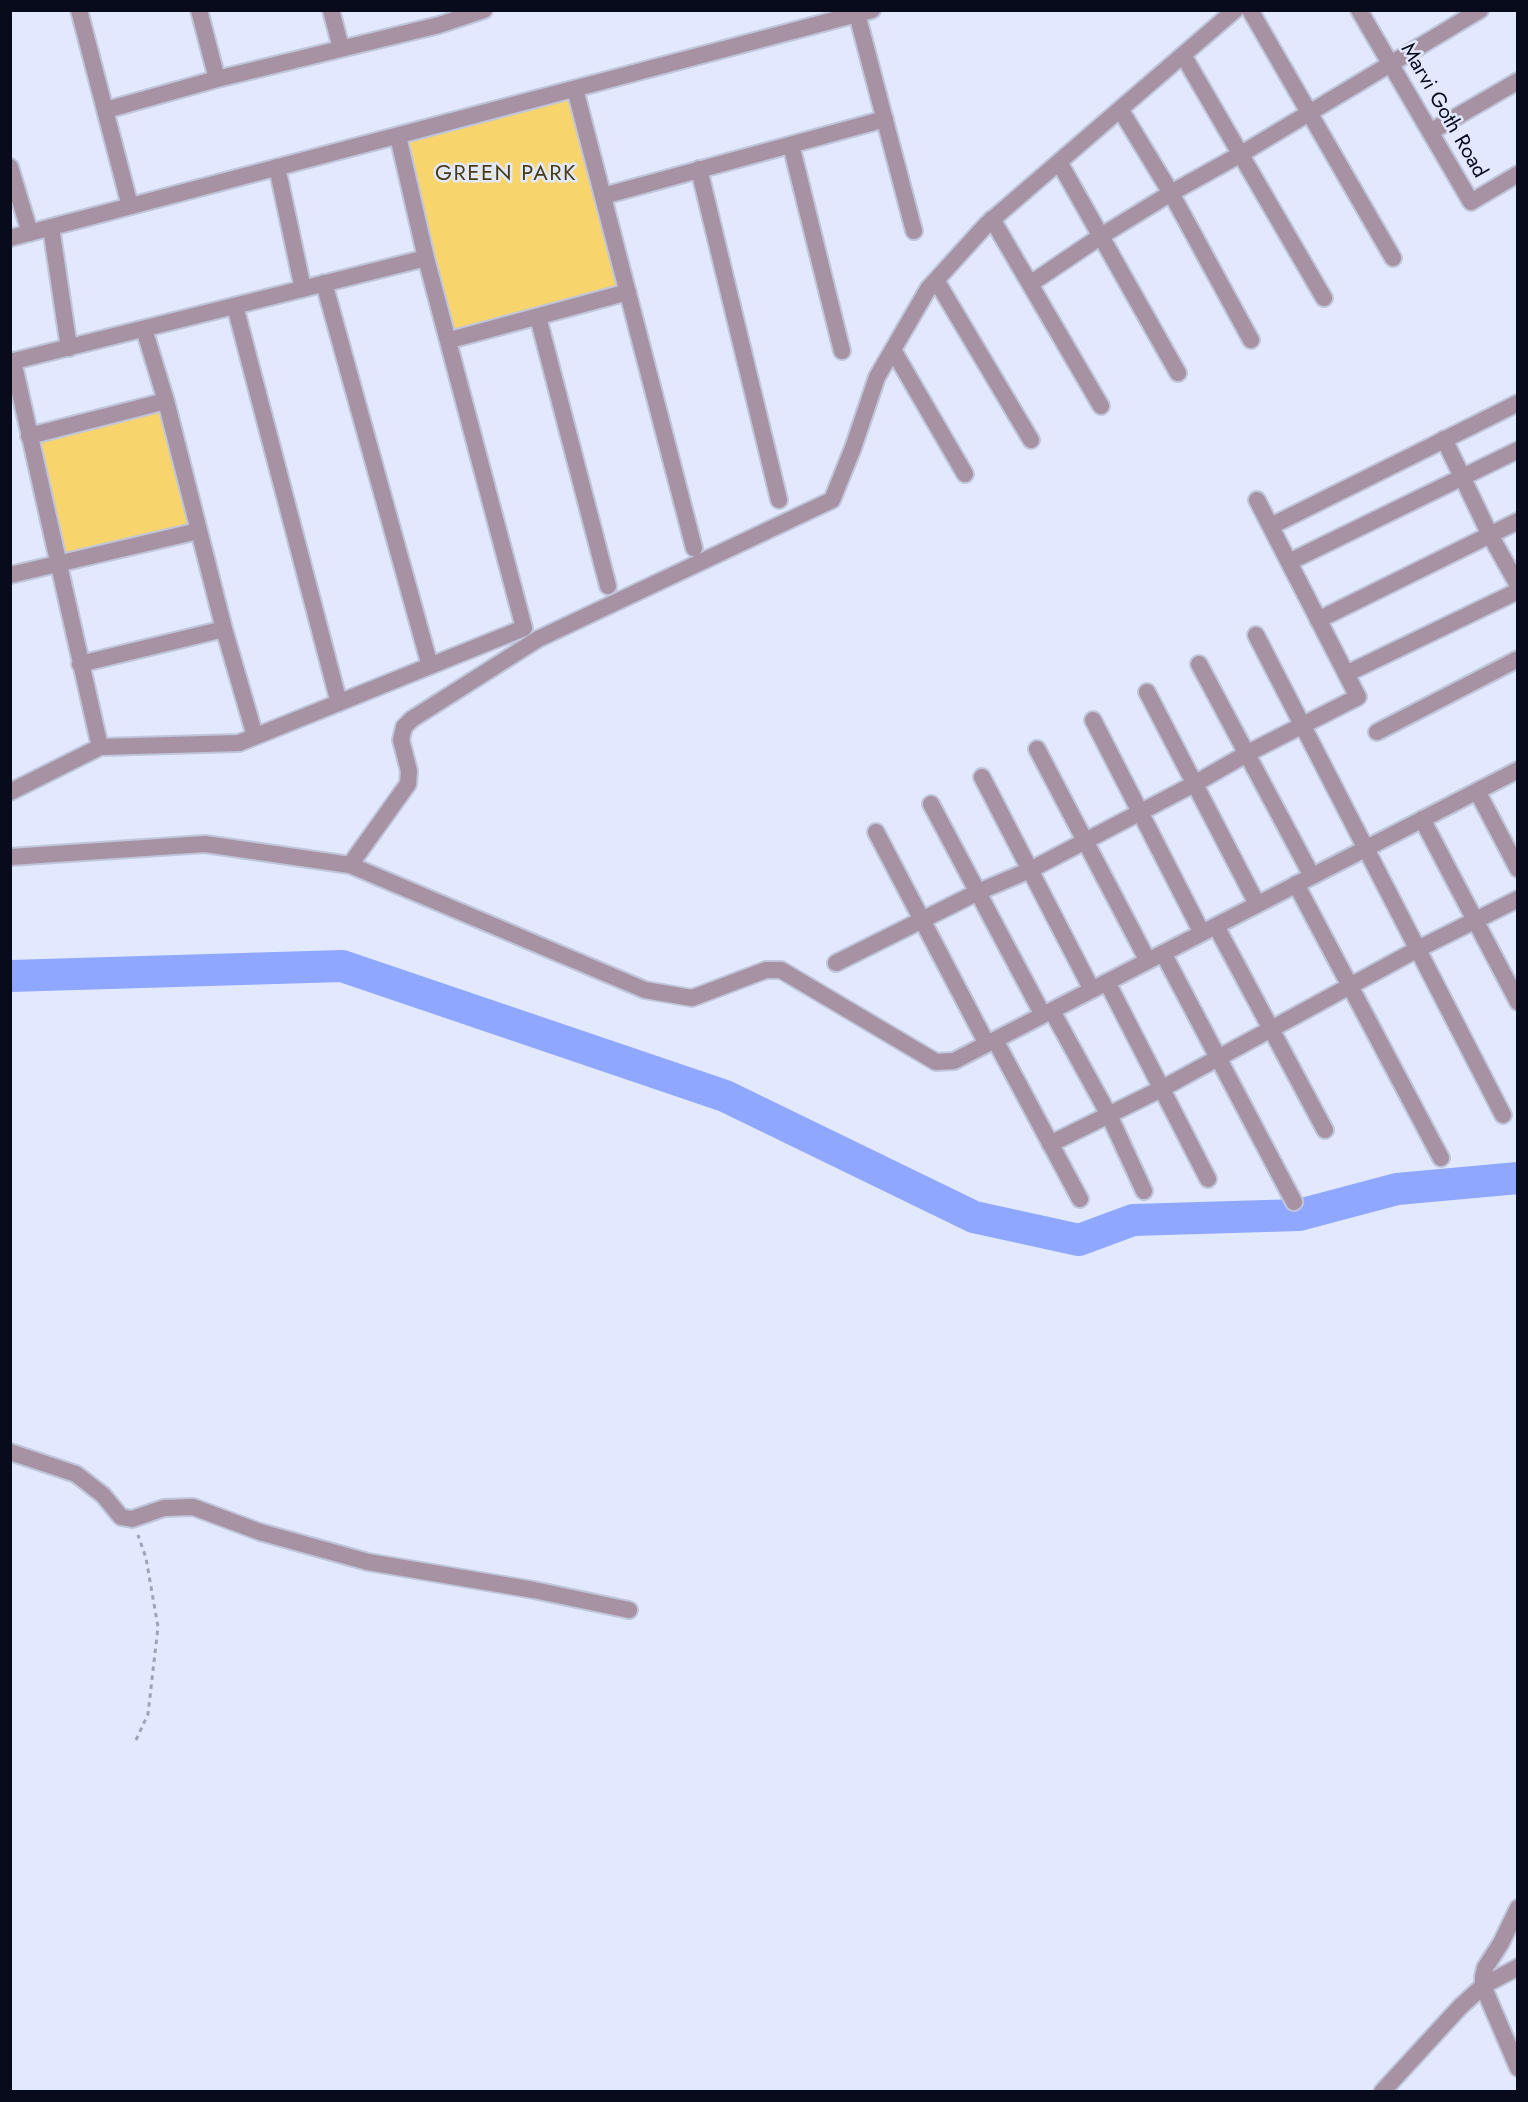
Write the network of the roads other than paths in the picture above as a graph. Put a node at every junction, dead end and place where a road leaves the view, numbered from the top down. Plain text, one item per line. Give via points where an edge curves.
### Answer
1 (79, 10) edge
2 (199, 10) edge
3 (331, 10) edge
4 (484, 10) edge
5 (1235, 10) edge
6 (1250, 10) edge
7 (1359, 10) edge
8 (1480, 10) edge
9 (864, 12) edge
10 (455, 14) edge
11 (341, 48) junction
12 (1183, 55) junction
13 (1390, 64) junction
14 (217, 79) junction
15 (1518, 81) edge
16 (575, 89) junction
17 (1120, 109) junction
18 (106, 110) junction
19 (1309, 113) junction
20 (885, 119) junction
21 (1430, 132) junction
22 (398, 136) junction
23 (791, 145) junction
24 (1241, 154) junction
25 (1059, 162) junction
26 (10, 167) edge
27 (277, 167) junction
28 (699, 170) junction
29 (1518, 174) edge
30 (1171, 193) junction
31 (603, 196) junction
32 (130, 206) junction
33 (992, 219) junction
34 (51, 227) junction
35 (914, 231) dead end
36 (30, 233) junction
37 (1101, 236) junction
38 (10, 238) edge
39 (426, 258) junction
40 (1393, 258) dead end
41 (936, 280) junction
42 (324, 283) junction
43 (1030, 284) junction
44 (303, 289) junction
45 (628, 292) junction
46 (1324, 298) dead end
47 (235, 306) junction
48 (538, 317) junction
49 (144, 329) junction
50 (1251, 339) dead end
51 (450, 340) junction
52 (69, 348) junction
53 (893, 350) junction
54 (842, 351) dead end
55 (12, 362) edge
56 (1178, 373) dead end
57 (166, 401) junction
58 (1518, 403) edge
59 (1101, 406) dead end
60 (29, 436) junction
61 (1444, 439) junction
62 (1030, 441) dead end
63 (1518, 450) edge
64 (965, 474) dead end
65 (1461, 478) junction
66 (779, 500) dead end
67 (1257, 500) dead end
68 (1518, 521) edge
69 (1270, 526) junction
70 (198, 531) junction
71 (1490, 535) junction
72 (694, 548) dead end
73 (1289, 562) junction
74 (61, 565) junction
75 (10, 575) edge
76 (1518, 585) edge
77 (608, 586) dead end
78 (1518, 591) edge
79 (1318, 620) junction
80 (225, 629) junction
81 (1256, 635) dead end
82 (1518, 659) edge
83 (80, 664) junction
84 (1199, 664) dead end
85 (430, 666) junction
86 (1346, 674) junction
87 (1147, 692) dead end
88 (339, 703) junction
89 (1093, 720) dead end
90 (1302, 726) junction
91 (1377, 732) dead end
92 (255, 736) junction
93 (100, 747) junction
94 (1037, 749) dead end
95 (1248, 753) junction
96 (1518, 770) edge
97 (982, 777) dead end
98 (1196, 783) junction
99 (1477, 791) junction
100 (10, 792) edge
101 (931, 804) dead end
102 (1141, 812) junction
103 (1422, 819) junction
104 (876, 832) dead end
105 (1086, 840) junction
106 (1365, 849) junction
107 (10, 857) edge
108 (350, 866) junction
109 (1518, 869) edge
110 (1030, 870) junction
111 (1304, 880) junction
112 (978, 892) junction
113 (1518, 899) edge
114 (1257, 904) junction
115 (1475, 919) junction
116 (921, 920) junction
117 (1209, 929) junction
118 (1416, 950) junction
119 (1156, 957) junction
120 (836, 963) dead end
121 (1352, 985) junction
122 (1100, 986) junction
123 (1518, 1002) edge
124 (1047, 1013) junction
125 (1271, 1030) junction
126 (991, 1042) junction
127 (1219, 1058) junction
128 (1163, 1088) junction
129 (1109, 1115) junction
130 (1503, 1115) dead end
131 (1324, 1130) dead end
132 (1050, 1144) junction
133 (1441, 1158) dead end
134 (1208, 1179) dead end
135 (1144, 1191) dead end
136 (1080, 1199) dead end
137 (1294, 1202) dead end
138 (10, 1452) edge
139 (629, 1610) dead end
140 (1518, 1908) edge
141 (1518, 1967) edge
142 (1483, 1986) junction
143 (1518, 2068) edge
144 (1382, 2091) edge

1 - 18 street
2 - 14 street
3 - 11 street
4 - 10 street
5 - 12 street
6 - 19 street
7 - 13 street, Marvi Goth Road
8 - 13 street
9 - 16 street
9 - 20 street
10 - 11 street via 439,25
11 - 14 street
12 - 17 street
12 - 24 street
13 - 19 street
13 - 21 street, Marvi Goth Road
14 - 18 street
15 - 21 street
16 - 22 street
16 - 31 street
17 - 25 street
17 - 30 street
18 - 32 street
19 - 24 street
19 - 40 street
20 - 23 street
20 - 35 street
21 - 29 street, Marvi Goth Road via 1471,202
22 - 27 street
22 - 39 street
23 - 28 street
23 - 54 street
24 - 30 street
24 - 46 street
25 - 33 street
25 - 37 street
26 - 36 street
27 - 32 street
27 - 44 street
28 - 31 street
28 - 66 street
30 - 37 street
30 - 50 street
31 - 45 street
32 - 34 street
33 - 41 street
33 - 43 street
34 - 36 street
34 - 52 street
36 - 38 street
37 - 43 street
37 - 56 street
39 - 42 street
39 - 51 street
41 - 53 street
41 - 62 street
42 - 44 street
42 - 85 street
43 - 59 street
44 - 47 street
45 - 48 street
45 - 72 street
47 - 49 street
47 - 88 street
48 - 51 street
48 - 77 street
49 - 52 street
49 - 57 street
51 - 85 street via 524,628
52 - 55 street
53 - 64 street
53 - 108 street via 877,377 832,500 538,639 412,719 404,727 401,740 409,771 408,784
55 - 60 street
57 - 60 street
57 - 70 street
58 - 61 street
60 - 74 street
61 - 65 street
61 - 69 street
63 - 65 street
65 - 71 street
65 - 73 street
67 - 69 street
68 - 71 street
69 - 73 street
70 - 74 street
70 - 80 street
71 - 76 street
71 - 79 street
73 - 79 street
74 - 75 street
74 - 83 street
78 - 86 street
79 - 86 street
80 - 83 street
80 - 92 street
81 - 90 street
82 - 91 street
83 - 93 street
84 - 95 street
85 - 88 street
86 - 90 street via 1358,698
87 - 98 street
88 - 92 street
89 - 102 street
90 - 95 street
90 - 106 street
92 - 93 street via 239,743
93 - 100 street
94 - 105 street
95 - 98 street
95 - 111 street
96 - 99 street
97 - 110 street
98 - 102 street
98 - 114 street
99 - 103 street
99 - 109 street
101 - 112 street
102 - 105 street
102 - 117 street
103 - 106 street
103 - 115 street
104 - 116 street
105 - 110 street
105 - 119 street
106 - 111 street
106 - 118 street
107 - 108 street via 205,844
108 - 126 street via 645,990 692,998 766,970 781,970 936,1062 954,1061
110 - 112 street
110 - 122 street
111 - 114 street
111 - 121 street
112 - 116 street
112 - 124 street
113 - 115 street
114 - 117 street
115 - 118 street
115 - 123 street
116 - 120 street
116 - 126 street
117 - 119 street
117 - 125 street
118 - 121 street
118 - 130 street
119 - 122 street
119 - 127 street
121 - 125 street
121 - 133 street
122 - 124 street
122 - 128 street
124 - 126 street
124 - 129 street
125 - 127 street
125 - 131 street
126 - 132 street
127 - 128 street
127 - 137 street
128 - 129 street
128 - 134 street
129 - 132 street
129 - 135 street
132 - 136 street
138 - 139 street via 76,1474 104,1495 121,1517 132,1519 164,1508 193,1507 260,1532 368,1562
140 - 142 street via 1485,1968
141 - 142 street
142 - 143 street
142 - 144 street

